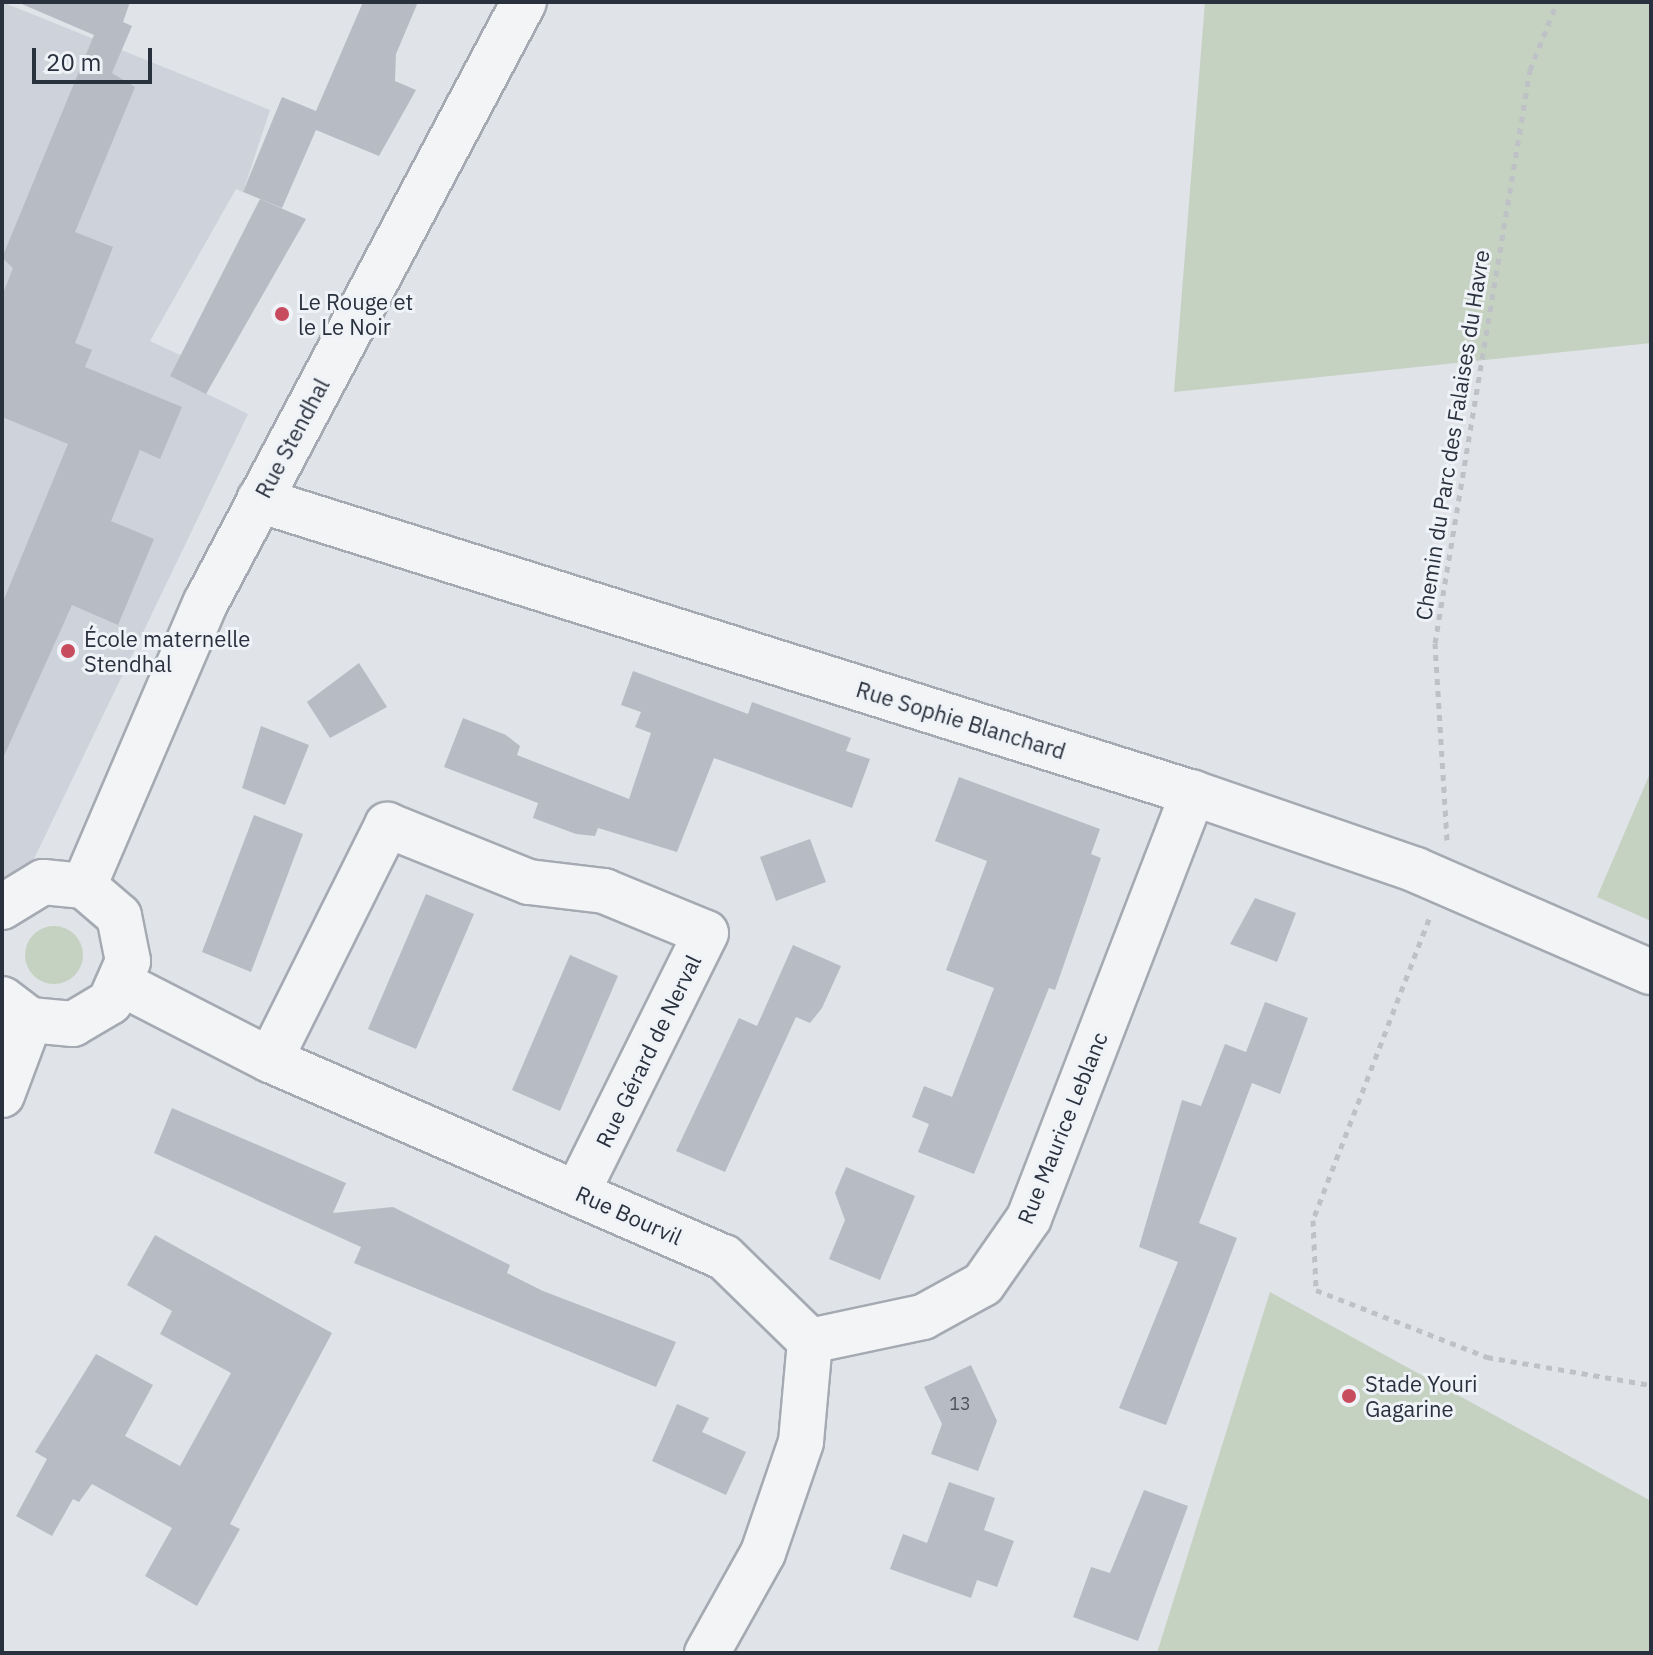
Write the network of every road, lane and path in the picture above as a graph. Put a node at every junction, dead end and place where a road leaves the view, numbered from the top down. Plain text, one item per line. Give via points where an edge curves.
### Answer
1 (524, 2) edge
2 (1557, 2) edge
3 (259, 500) junction
4 (1193, 793) junction
5 (1443, 881) junction
6 (84, 886) junction
7 (4, 903) edge
8 (1651, 972) edge
9 (122, 984) junction
10 (16, 1010) edge
11 (270, 1060) junction
12 (2, 1095) edge
13 (578, 1191) junction
14 (810, 1341) junction
15 (1651, 1385) edge
16 (707, 1653) edge

1 - 3 street, Rue Stendhal
2 - 5 path, Chemin du Parc des Falaises du Havre via 1530,70 1435,643
3 - 4 street, Rue Sophie Blanchard
3 - 6 street, Rue Stendhal via 206,602
4 - 5 street, Rue Sophie Blanchard
4 - 14 street, Rue Maurice Leblanc via 1022,1229 983,1284 923,1317
5 - 8 street, Rue Sophie Blanchard
5 - 15 path via 1313,1220 1316,1290 1487,1357
6 - 7 street via 43,882
6 - 9 street via 103,898 123,927 128,961
9 - 10 street via 93,1016 52,1026
9 - 11 street, Rue Bourvil
10 - 12 street
11 - 13 street, Rue Bourvil
11 - 13 street, Rue Gérard de Nerval via 387,825 529,882 604,891 706,933
13 - 14 street, Rue Bourvil via 724,1257
14 - 16 street via 801,1442 763,1553

